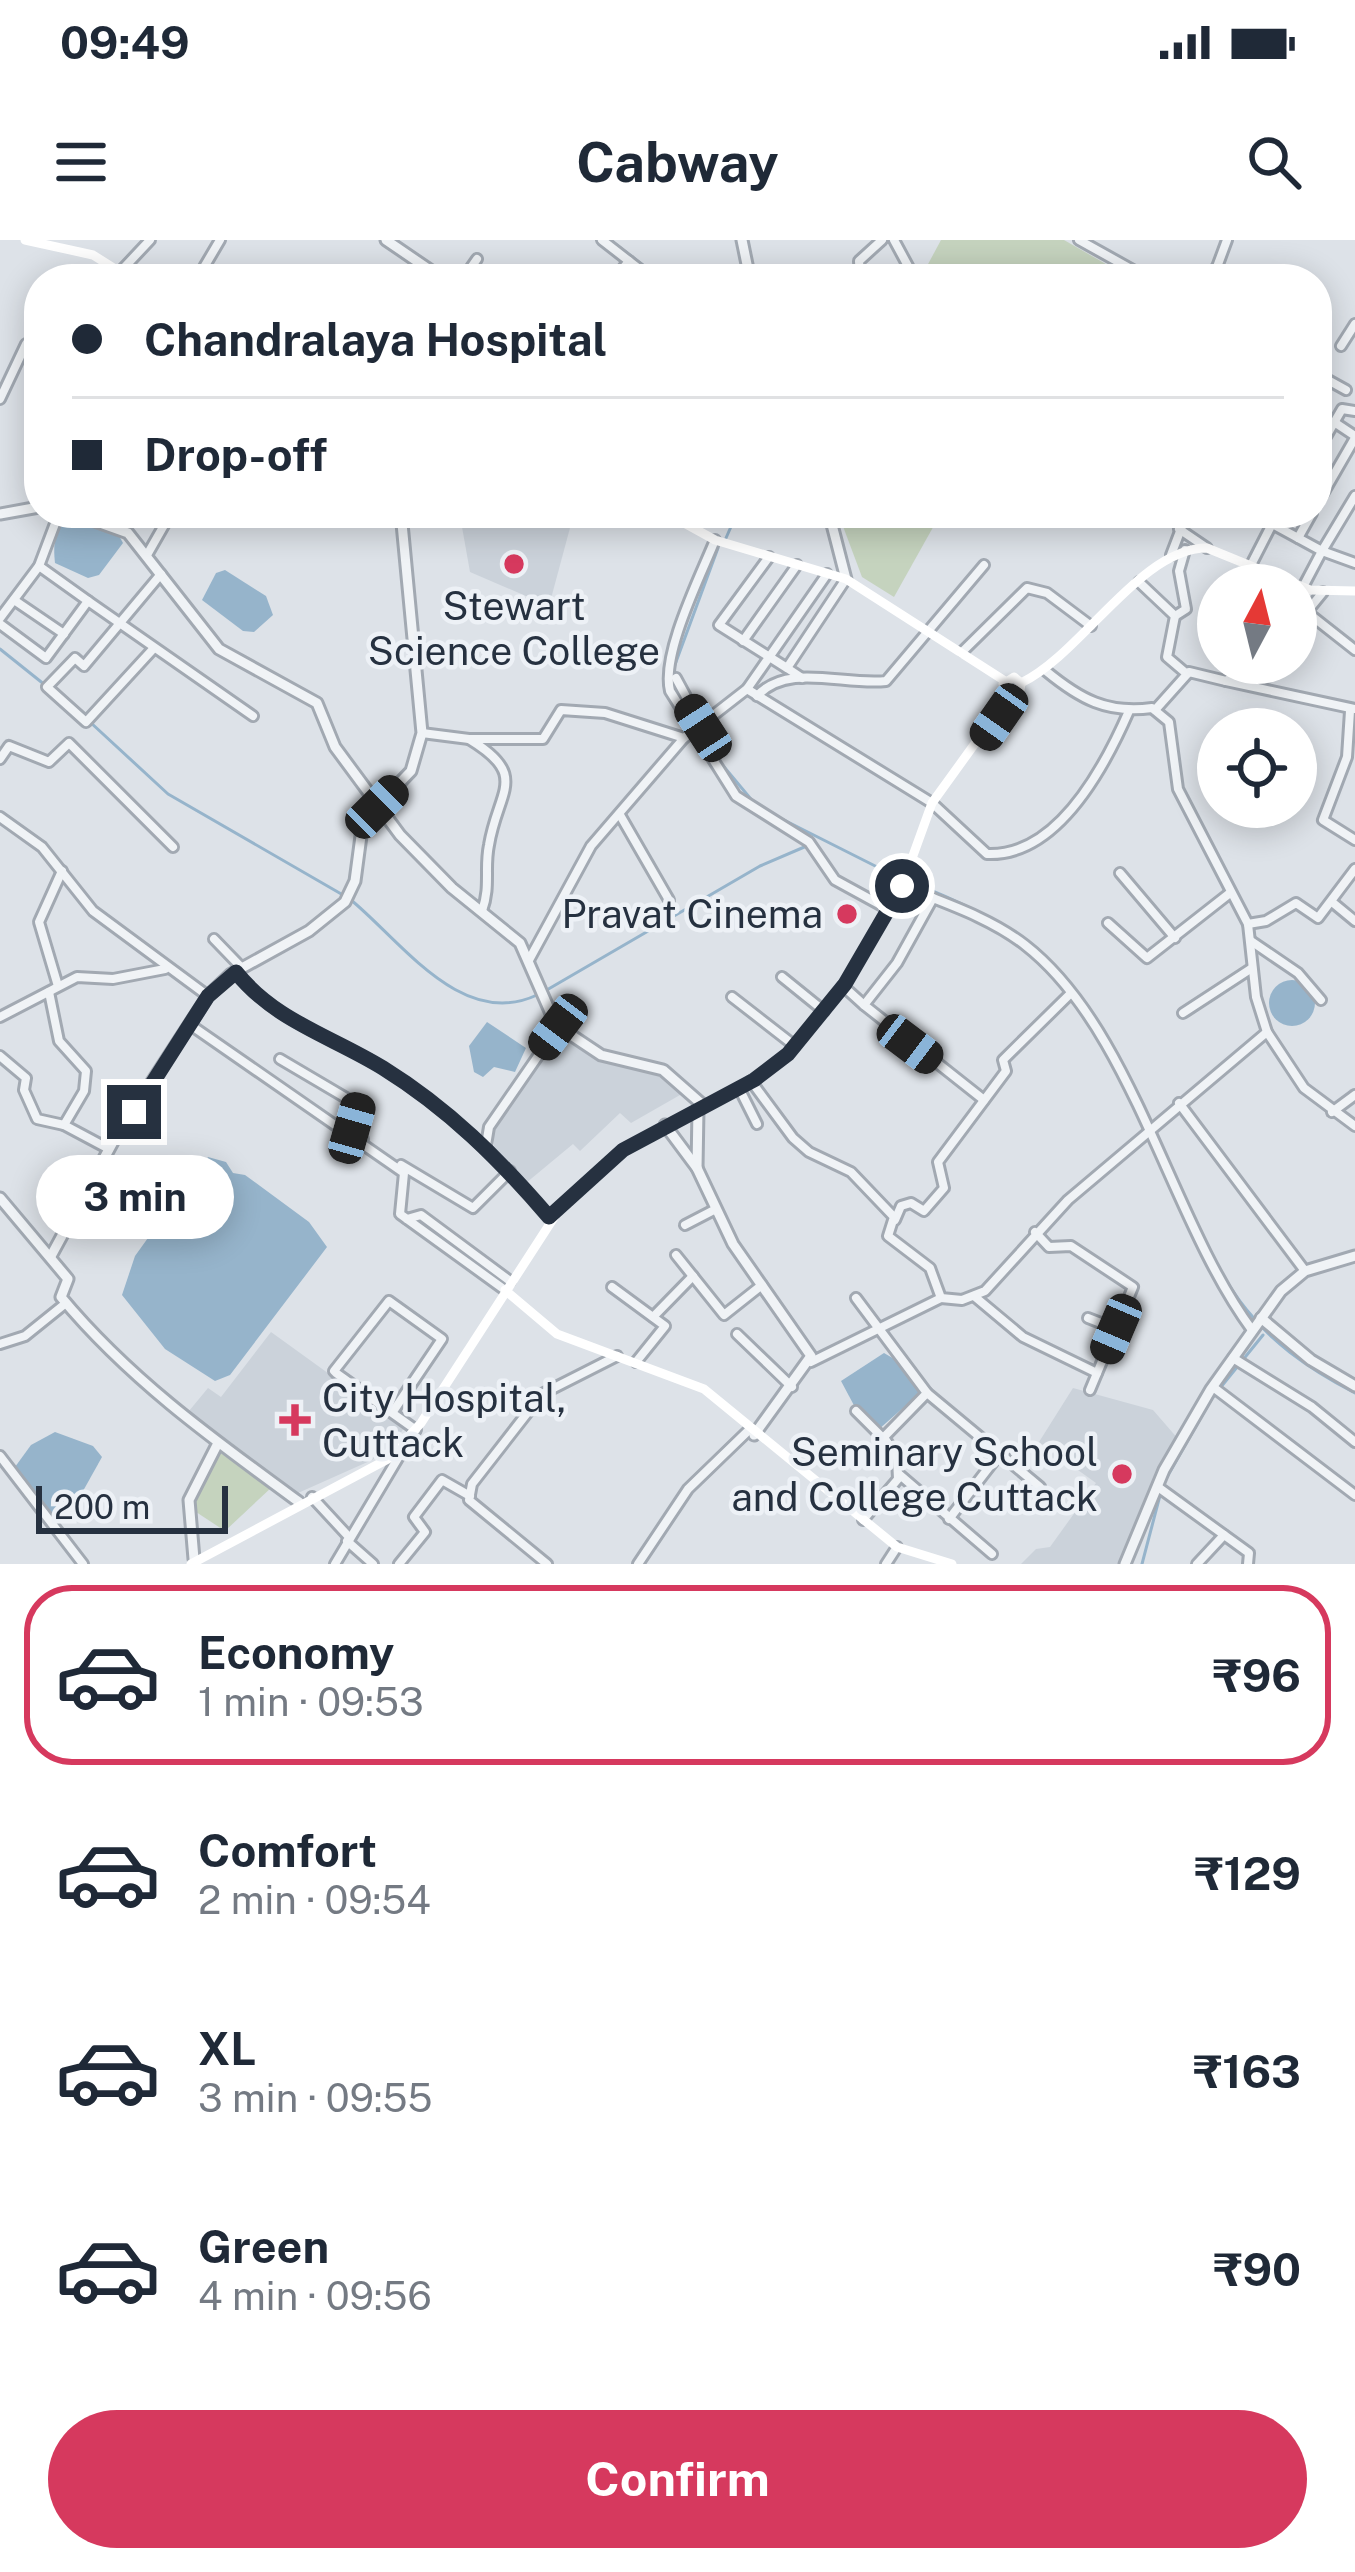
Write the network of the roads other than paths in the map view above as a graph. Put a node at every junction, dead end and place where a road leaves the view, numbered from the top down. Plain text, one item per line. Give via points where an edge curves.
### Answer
1 (26, 240) edge
2 (386, 240) edge
3 (602, 240) edge
4 (881, 240) edge
5 (1079, 240) edge
6 (477, 259) dead end
7 (628, 261) junction
8 (107, 264) edge
9 (421, 264) edge
10 (474, 264) edge
11 (626, 264) edge
12 (632, 264) edge
13 (859, 264) edge
14 (1122, 264) edge
15 (1355, 324) edge
16 (1341, 346) dead end
17 (24, 348) edge
18 (1332, 382) edge
19 (1346, 390) dead end
20 (0, 399) edge
21 (1355, 411) edge
22 (1334, 422) junction
23 (1332, 426) edge
24 (1355, 437) edge
25 (1332, 478) edge
26 (1355, 496) edge
27 (53, 528) edge
28 (114, 528) edge
29 (162, 528) edge
30 (402, 528) edge
31 (694, 528) edge
32 (833, 528) edge
33 (1272, 528) edge
34 (1279, 528) edge
35 (1303, 528) edge
36 (1179, 530) joint
37 (1297, 538) junction
38 (715, 540) junction
39 (1207, 548) junction
40 (1185, 550) junction
41 (1322, 551) junction
42 (147, 555) junction
43 (1171, 555) junction
44 (769, 557) junction
45 (842, 558) junction
46 (1355, 563) edge
47 (1248, 564) edge
48 (1252, 564) edge
49 (1315, 564) edge
50 (984, 565) dead end
51 (39, 566) junction
52 (797, 566) junction
53 (161, 574) junction
54 (827, 574) junction
55 (846, 579) junction
56 (1139, 583) junction
57 (1317, 590) edge
58 (1355, 591) edge
59 (1323, 592) junction
60 (14, 600) junction
61 (1317, 600) edge
62 (88, 602) junction
63 (1175, 616) junction
64 (1317, 620) edge
65 (0, 621) edge
66 (121, 625) junction
67 (1093, 628) junction
68 (933, 631) junction
69 (64, 634) junction
70 (743, 640) junction
71 (154, 648) junction
72 (1355, 650) edge
73 (963, 651) junction
74 (769, 657) junction
75 (787, 668) junction
76 (1046, 671) junction
77 (1187, 674) junction
78 (1197, 676) edge
79 (676, 679) dead end
80 (803, 679) junction
81 (1005, 681) junction
82 (1021, 683) junction
83 (1239, 684) edge
84 (747, 688) junction
85 (1010, 695) junction
86 (757, 696) junction
87 (1155, 710) junction
88 (1353, 710) edge
89 (1129, 711) junction
90 (253, 716) dead end
91 (699, 730) junction
92 (422, 734) junction
93 (684, 738) junction
94 (470, 739) junction
95 (0, 759) edge
96 (932, 803) junction
97 (377, 807) junction
98 (620, 814) junction
99 (0, 817) edge
100 (1355, 840) edge
101 (173, 847) dead end
102 (1355, 869) edge
103 (62, 871) junction
104 (1120, 873) dead end
105 (903, 884) junction
106 (1230, 893) junction
107 (933, 898) junction
108 (669, 899) dead end
109 (1332, 902) junction
110 (888, 909) junction
111 (482, 911) junction
112 (1355, 922) edge
113 (1108, 923) dead end
114 (1248, 924) junction
115 (1175, 938) junction
116 (214, 939) dead end
117 (1250, 940) junction
118 (529, 960) junction
119 (1252, 968) junction
120 (165, 969) junction
121 (239, 970) junction
122 (782, 977) dead end
123 (843, 986) junction
124 (53, 989) junction
125 (1070, 994) junction
126 (208, 996) junction
127 (732, 998) dead end
128 (1321, 1000) dead end
129 (864, 1005) junction
130 (824, 1011) junction
131 (1183, 1013) dead end
132 (0, 1017) edge
133 (192, 1025) junction
134 (558, 1027) junction
135 (1267, 1032) junction
136 (795, 1046) junction
137 (0, 1056) edge
138 (280, 1059) dead end
139 (751, 1081) junction
140 (739, 1088) junction
141 (1355, 1095) edge
142 (984, 1100) junction
143 (1179, 1103) junction
144 (701, 1108) junction
145 (1332, 1112) junction
146 (757, 1124) dead end
147 (64, 1125) junction
148 (665, 1125) junction
149 (1355, 1126) edge
150 (1150, 1131) junction
151 (486, 1144) junction
152 (109, 1149) junction
153 (697, 1168) junction
154 (510, 1171) junction
155 (0, 1198) edge
156 (714, 1210) junction
157 (549, 1217) junction
158 (895, 1220) junction
159 (685, 1225) dead end
160 (1035, 1232) junction
161 (676, 1255) dead end
162 (51, 1256) junction
163 (1355, 1256) edge
164 (1305, 1271) junction
165 (693, 1276) junction
166 (762, 1285) junction
167 (508, 1286) junction
168 (612, 1287) dead end
169 (974, 1296) junction
170 (856, 1298) dead end
171 (941, 1298) junction
172 (66, 1303) junction
173 (653, 1317) junction
174 (1088, 1318) dead end
175 (1257, 1324) junction
176 (1116, 1329) junction
177 (879, 1332) junction
178 (736, 1334) dead end
179 (0, 1344) edge
180 (618, 1355) junction
181 (1233, 1358) junction
182 (636, 1362) junction
183 (811, 1362) junction
184 (1097, 1373) junction
185 (1355, 1386) edge
186 (1213, 1387) junction
187 (793, 1388) junction
188 (1090, 1390) dead end
189 (927, 1393) junction
190 (856, 1411) dead end
191 (392, 1413) junction
192 (416, 1430) junction
193 (751, 1433) junction
194 (884, 1439) junction
195 (408, 1441) junction
196 (1355, 1442) edge
197 (218, 1444) junction
198 (1000, 1453) junction
199 (0, 1457) edge
200 (898, 1474) junction
201 (1040, 1487) dead end
202 (1158, 1487) junction
203 (311, 1496) junction
204 (470, 1496) junction
205 (1355, 1496) edge
206 (299, 1502) junction
207 (949, 1519) junction
208 (863, 1520) junction
209 (1224, 1535) junction
210 (348, 1539) junction
211 (897, 1547) junction
212 (992, 1554) dead end
213 (192, 1561) edge
214 (83, 1564) edge
215 (335, 1564) edge
216 (373, 1564) edge
217 (399, 1564) edge
218 (547, 1564) edge
219 (638, 1564) edge
220 (886, 1564) edge
221 (952, 1564) edge
222 (1125, 1564) edge
223 (1197, 1564) edge
224 (1248, 1564) edge

1 - 8 main road
2 - 9 street
3 - 7 street
4 - 13 street
5 - 14 street
6 - 10 street
7 - 11 street
7 - 12 street
15 - 16 street
17 - 20 street
18 - 19 street
21 - 22 street via 1344,407
22 - 23 street
22 - 24 street
24 - 25 street
26 - 41 street
27 - 51 street
28 - 42 street
29 - 42 street
30 - 92 street
31 - 38 main road
32 - 45 street
33 - 48 street
34 - 37 street
35 - 37 street
36 - 39 street
36 - 43 street
37 - 41 street
38 - 44 main road
38 - 91 street via 667,679
39 - 40 main road
39 - 47 main road
40 - 43 main road
40 - 63 street via 1186,610
41 - 46 street
41 - 49 street
42 - 53 street
43 - 56 main road
44 - 52 main road
44 - 70 street via 719,625
45 - 54 street
45 - 55 street
50 - 68 street
51 - 60 street
51 - 62 street
52 - 54 main road
52 - 70 street
53 - 66 street
53 - 97 street via 229,657 316,704
54 - 55 main road
54 - 74 street
55 - 68 main road
55 - 75 street
56 - 63 street
56 - 67 main road
57 - 59 main road
58 - 59 main road
59 - 61 street
60 - 65 street
60 - 69 street
62 - 66 street
62 - 69 street
63 - 77 street via 1167,657
64 - 72 street
65 - 69 street via 46,658
66 - 71 street
66 - 71 street via 84,666 75,658 47,687 86,722
67 - 73 street via 1028,588
67 - 76 main road
68 - 73 main road
68 - 80 street via 886,681
70 - 74 street
71 - 90 street
73 - 81 main road
74 - 75 street
74 - 84 street
75 - 80 street
76 - 82 main road
76 - 89 street via 1089,701
77 - 78 street
77 - 87 street
79 - 91 street
80 - 86 street via 769,683
81 - 82 main road
81 - 85 main road
82 - 85 main road
83 - 88 street
84 - 86 street
84 - 91 street
85 - 96 main road
86 - 96 street
87 - 89 street
87 - 106 street via 1169,722 1178,789
88 - 100 street via 1347,757 1323,820
89 - 96 street via 1068,815 1012,851 987,854
91 - 93 street
91 - 110 street via 736,796 809,842 836,880
92 - 94 street
92 - 97 street via 411,771
93 - 94 street via 605,713 561,710 543,739
93 - 98 street
94 - 111 street via 508,776 489,842 491,885
95 - 101 street via 9,746 49,762 69,743
96 - 105 main road
97 - 111 street
97 - 121 street via 362,821 346,902
98 - 108 street
98 - 118 street via 591,847
99 - 103 street
102 - 109 street
103 - 120 street via 93,911
103 - 124 street via 39,922
104 - 115 street
105 - 107 street
105 - 110 main road
106 - 114 street
106 - 115 street
107 - 125 street via 1013,936
107 - 129 street
109 - 112 street
109 - 114 street via 1318,918 1296,903
110 - 123 main road
111 - 118 street
113 - 115 street via 1147,958
114 - 117 street
116 - 121 street
117 - 119 street
117 - 128 street
118 - 134 street
119 - 131 street
119 - 135 street
120 - 124 street via 77,977
120 - 126 street
121 - 126 street
121 - 151 street via 270,1008 387,1071
122 - 130 street
123 - 129 street
123 - 130 main road
124 - 132 street
124 - 147 street via 59,1042 86,1071
125 - 142 street via 1003,1060 1006,1070
125 - 150 street
126 - 133 street
127 - 136 street
129 - 142 street
130 - 136 main road
133 - 152 street
133 - 167 street via 404,1173 397,1205 407,1219 421,1215
134 - 144 street via 601,1055 663,1070
134 - 151 street via 489,1126
135 - 143 street
135 - 145 street via 1304,1088
136 - 139 main road
137 - 147 street via 26,1078 38,1119
138 - 154 street via 358,1105 352,1128 369,1144 472,1208
139 - 140 main road
139 - 158 street via 793,1138 851,1172
140 - 144 main road
140 - 146 street
141 - 145 street
142 - 158 street via 938,1162 944,1188 924,1211 911,1203
143 - 150 street
143 - 164 street
144 - 148 main road
144 - 153 street
145 - 149 street
147 - 152 street
148 - 153 street
148 - 157 main road via 623,1150
150 - 160 street
150 - 175 street via 1216,1278
151 - 154 street
152 - 162 street
153 - 156 street
154 - 157 street
155 - 162 street
156 - 159 street
156 - 166 street
157 - 167 main road
158 - 171 street via 888,1236 930,1268
160 - 169 street
160 - 176 street via 1048,1247 1071,1246 1133,1287
161 - 165 street
162 - 172 street via 68,1280
163 - 164 street
164 - 175 street
165 - 166 street via 724,1315
165 - 173 street
166 - 183 street
167 - 180 main road via 557,1334
167 - 192 main road
168 - 173 street
169 - 171 street
169 - 184 street via 1023,1337
170 - 177 street
171 - 177 street
172 - 179 street via 25,1336
172 - 197 street via 99,1343
173 - 182 street via 665,1331
174 - 176 street
175 - 181 street
175 - 185 street
176 - 184 street
177 - 183 street
177 - 189 street
178 - 187 street
180 - 182 main road
180 - 204 street via 542,1394 487,1459
181 - 186 street
181 - 196 street
182 - 193 main road via 704,1389
183 - 187 street
184 - 188 street
186 - 202 street
186 - 205 street
187 - 193 street
189 - 194 street
189 - 198 street
190 - 194 street
191 - 191 street via 334,1371 388,1301 442,1339
191 - 192 street
192 - 195 main road
193 - 208 main road
193 - 219 street via 688,1489
194 - 200 street
195 - 203 main road via 388,1460
195 - 210 street
197 - 206 street
197 - 213 street via 189,1500
198 - 201 street
198 - 207 street
199 - 214 street
200 - 207 street
200 - 208 street
202 - 209 street
202 - 222 street
203 - 206 main road
203 - 210 street
204 - 217 street via 442,1480 435,1484 414,1517 425,1532
204 - 218 street
206 - 213 main road
207 - 212 street
208 - 211 main road
209 - 223 street
209 - 224 street via 1249,1552
210 - 215 street
210 - 216 street
211 - 220 street
211 - 221 main road

